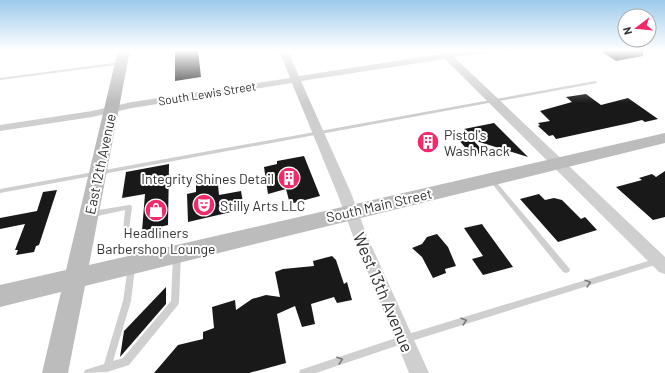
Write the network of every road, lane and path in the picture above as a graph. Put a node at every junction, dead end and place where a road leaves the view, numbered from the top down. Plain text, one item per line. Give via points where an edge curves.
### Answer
1 (62, 67) edge
2 (120, 67) edge
3 (291, 67) edge
4 (365, 67) edge
5 (458, 67) edge
6 (0, 79) edge
7 (296, 80) junction
8 (595, 82) dead end
9 (492, 101) junction
10 (111, 110) junction
11 (0, 128) edge
12 (319, 133) junction
13 (665, 138) edge
14 (557, 163) junction
15 (97, 174) junction
16 (490, 179) junction
17 (0, 191) edge
18 (351, 212) junction
19 (89, 214) junction
20 (126, 230) dead end
21 (177, 254) junction
22 (662, 264) edge
23 (132, 265) junction
24 (566, 270) dead end
25 (76, 279) junction
26 (0, 296) edge
27 (405, 339) junction
28 (107, 368) junction
29 (55, 373) edge
30 (88, 373) edge
31 (303, 373) edge
32 (419, 373) edge

1 - 6 lane
2 - 10 main road, East 12th Avenue
3 - 7 street, West 13th Avenue
4 - 7 street, South Lewis Street
5 - 9 street
7 - 10 street, South Lewis Street
7 - 12 street, West 13th Avenue
8 - 9 lane
9 - 12 lane
9 - 14 street
10 - 11 street, South Lewis Street
10 - 15 main road, East 12th Avenue
12 - 15 lane
12 - 18 street, West 13th Avenue
13 - 14 main road, South Main Street
14 - 16 main road, South Main Street
14 - 22 street
15 - 17 lane
15 - 19 main road, East 12th Avenue
16 - 18 main road, South Main Street
16 - 24 lane
18 - 21 main road, South Main Street
18 - 27 street, West 13th Avenue
19 - 20 lane via 129,207
19 - 25 main road, East 12th Avenue
21 - 23 main road, South Main Street
21 - 28 lane via 175,302 126,362
27 -> 22 lane
23 - 25 main road, South Main Street
23 - 28 lane via 127,301
25 - 26 main road, South Main Street
25 - 29 main road, East 12th Avenue
31 -> 27 lane
27 - 32 street, West 13th Avenue
28 - 30 lane

